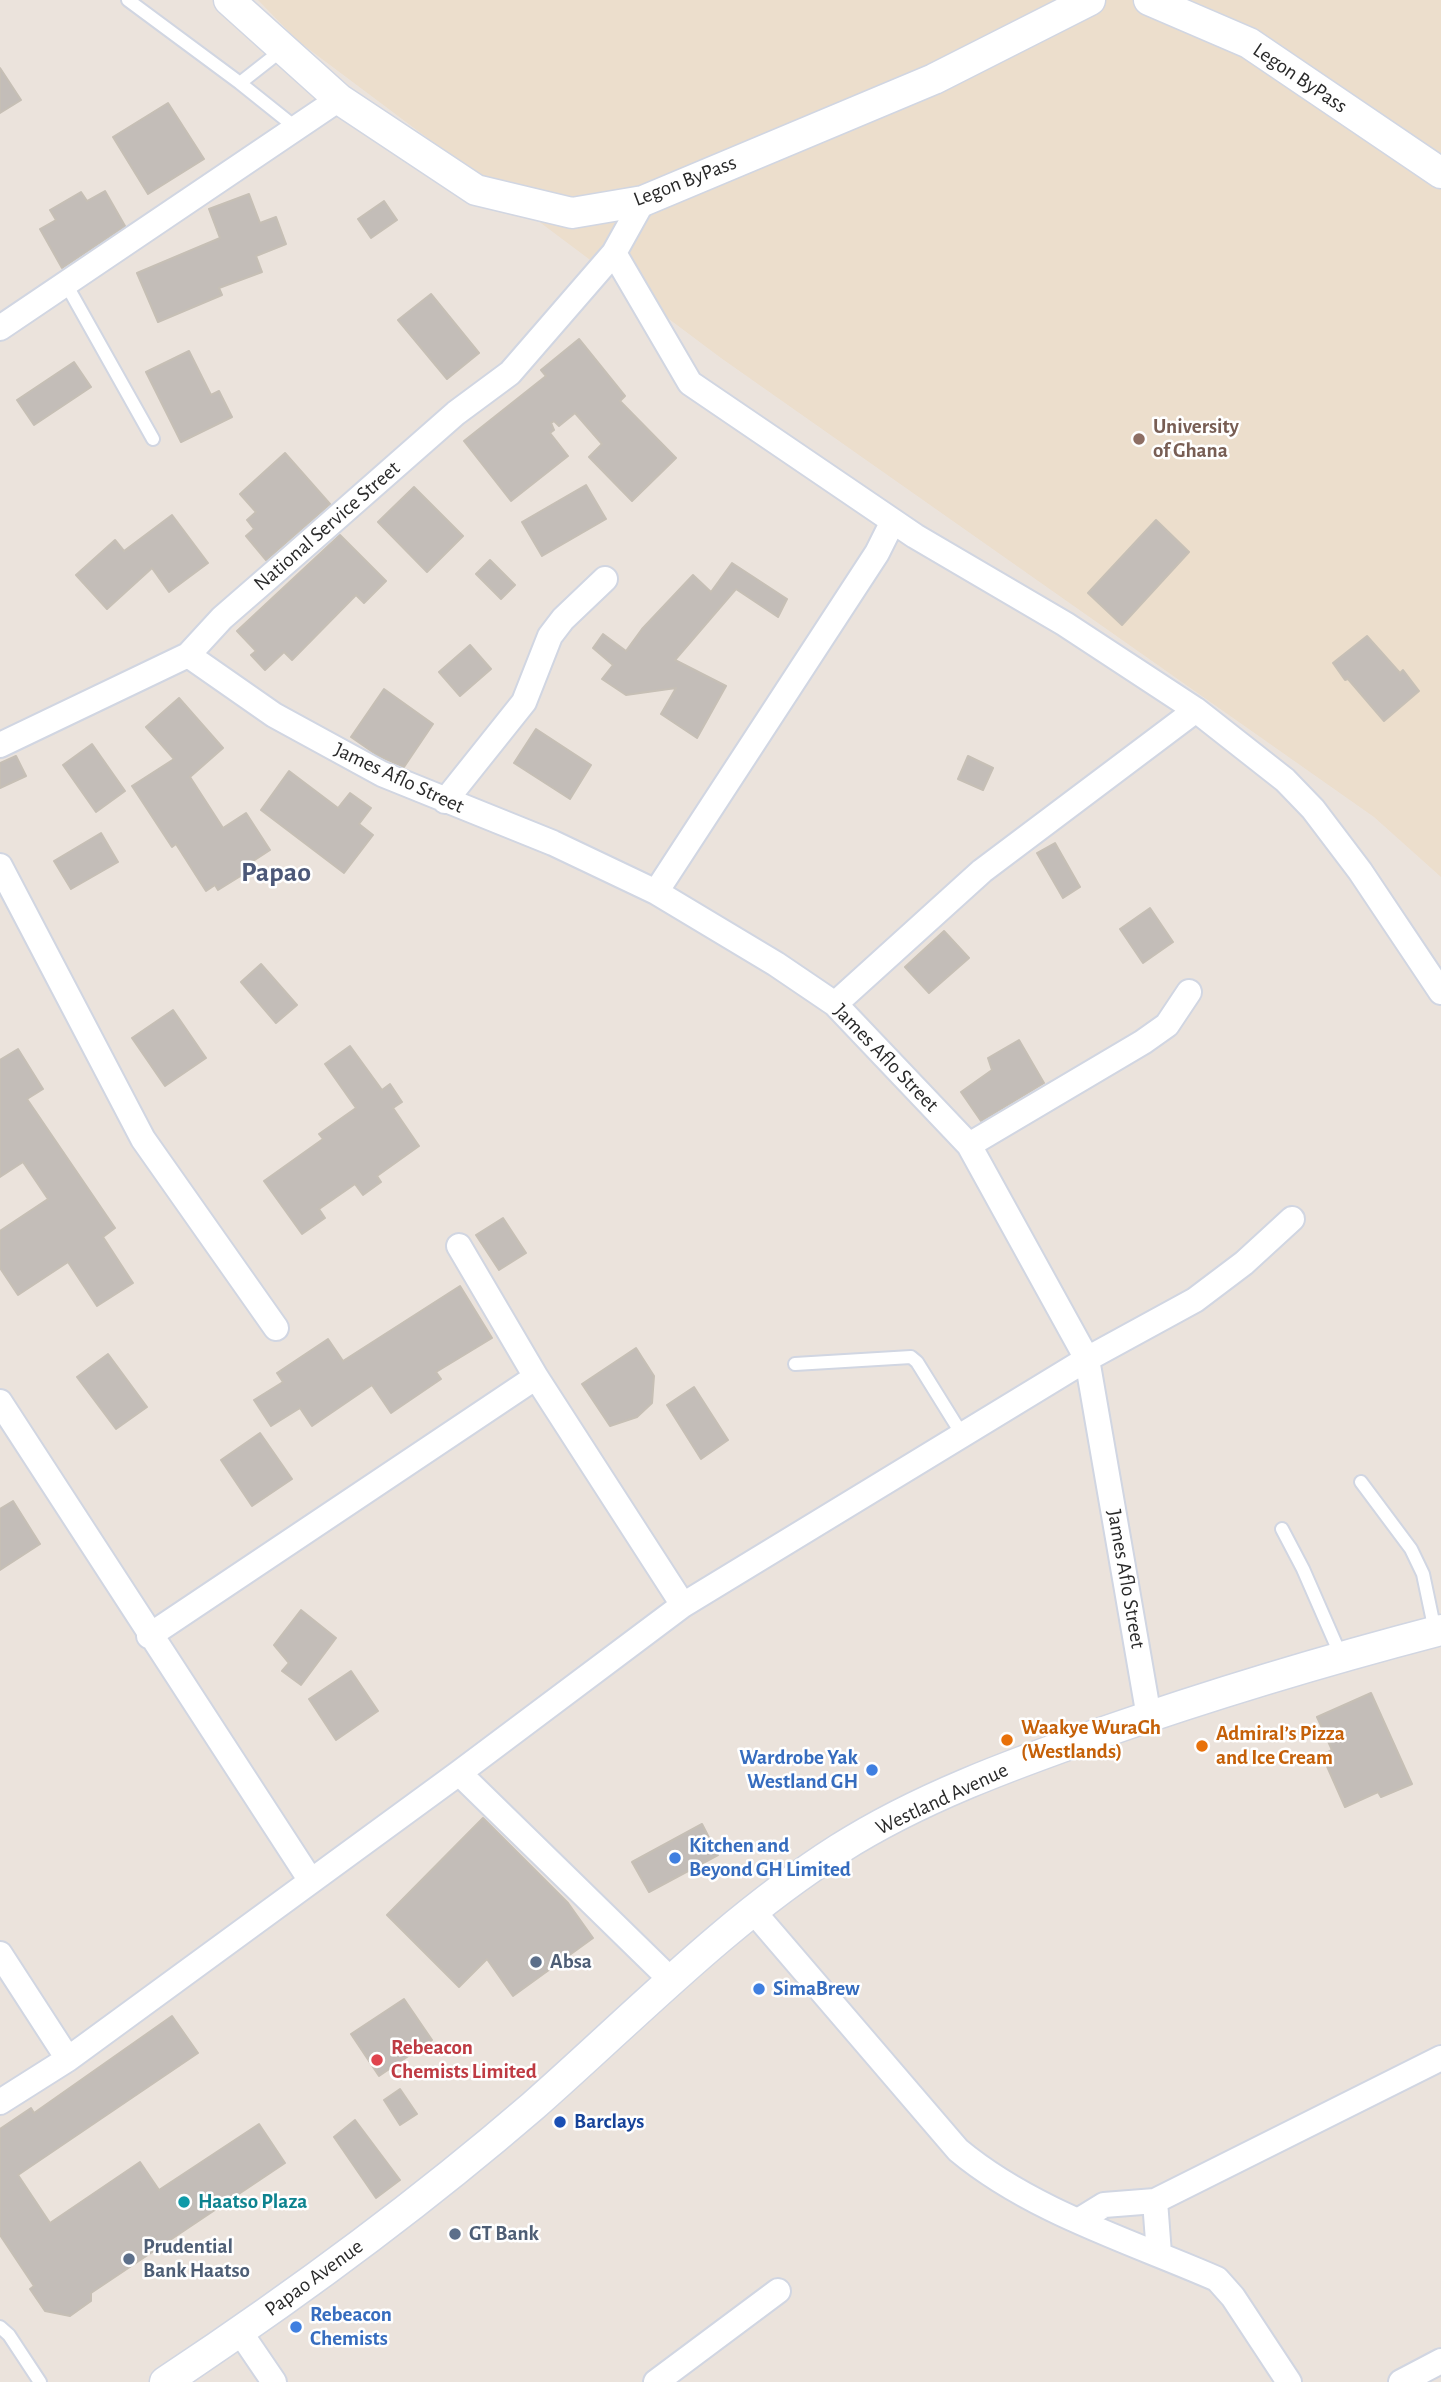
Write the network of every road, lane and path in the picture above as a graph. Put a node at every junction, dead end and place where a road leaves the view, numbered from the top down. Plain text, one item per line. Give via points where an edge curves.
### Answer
1 (128, 0) edge
2 (229, 0) edge
3 (1090, 0) edge
4 (1149, 0) edge
5 (282, 50) junction
6 (240, 83) junction
7 (339, 99) junction
8 (295, 127) junction
9 (1441, 173) edge
10 (643, 201) junction
11 (614, 253) junction
12 (66, 284) junction
13 (0, 328) edge
14 (153, 439) dead end
15 (893, 521) junction
16 (605, 579) dead end
17 (188, 655) junction
18 (1196, 710) junction
19 (0, 745) edge
20 (445, 801) junction
21 (0, 866) edge
22 (656, 892) junction
23 (1189, 992) dead end
24 (1441, 992) edge
25 (835, 1004) junction
26 (970, 1145) junction
27 (1292, 1219) dead end
28 (459, 1246) dead end
29 (275, 1328) dead end
30 (1087, 1359) junction
31 (795, 1364) dead end
32 (536, 1377) junction
33 (0, 1402) edge
34 (963, 1436) junction
35 (1361, 1482) dead end
36 (1282, 1528) dead end
37 (683, 1605) junction
38 (1438, 1631) edge
39 (149, 1636) junction
40 (1341, 1656) junction
41 (1149, 1717) junction
42 (459, 1773) junction
43 (311, 1881) junction
44 (753, 1911) junction
45 (0, 1955) edge
46 (671, 1980) junction
47 (1441, 2058) edge
48 (68, 2059) junction
49 (0, 2102) edge
50 (459, 2168) joint
51 (1155, 2201) junction
52 (1078, 2221) junction
53 (1159, 2253) junction
54 (778, 2291) dead end
55 (0, 2328) edge
56 (240, 2332) junction
57 (1441, 2361) edge
58 (40, 2382) edge
59 (165, 2382) edge
60 (274, 2382) edge
61 (656, 2382) edge
62 (1289, 2382) edge
63 (1401, 2382) edge

1 - 6 lane
2 - 5 street, Legon ByPass
3 - 10 street, Legon ByPass via 934,79
4 - 9 street, Legon ByPass via 1250,43
5 - 6 lane
5 - 7 street, Legon ByPass
6 - 8 lane
7 - 8 street
7 - 10 street, Legon ByPass via 476,190 572,213
8 - 12 street
10 - 11 street, National Service Street
11 - 15 street via 690,383
11 - 17 street, National Service Street via 510,373 456,413 222,618
12 - 13 street
12 - 14 lane
15 - 18 street via 1065,624
15 - 22 street via 877,553
16 - 20 street via 550,636 524,702
17 - 19 street, National Service Street
17 - 20 street, James Aflo Street via 274,715 382,775
18 - 24 street via 1285,780 1313,809
18 - 25 street via 982,871
20 - 22 street, James Aflo Street
21 - 29 street via 143,1139
22 - 25 street, James Aflo Street
23 - 26 street via 1167,1025 1143,1042
25 - 26 street, James Aflo Street
26 - 30 street, James Aflo Street
27 - 30 street via 1195,1300
28 - 32 street
30 - 34 street
30 - 41 street, James Aflo Street
31 - 34 lane via 911,1357
32 - 37 street
32 - 39 street
33 - 39 street
34 - 37 street
35 - 38 lane via 1411,1549 1423,1574
36 - 40 lane
37 - 42 street
38 - 40 street, Westland Avenue
39 - 43 street
40 - 41 street, Westland Avenue
41 - 44 street, Westland Avenue via 1044,1754 902,1815 844,1846
42 - 43 street
42 - 46 street
43 - 48 street
44 - 46 street, Westland Avenue
44 - 52 street via 958,2150 981,2169
45 - 48 street
46 - 50 street, Westland Avenue
47 - 51 street
48 - 49 street
50 - 56 street, Papao Avenue
51 - 52 street via 1104,2205
51 - 53 street
52 - 53 street
53 - 62 street via 1226,2287
54 - 61 street
55 - 58 lane
56 - 59 street, Papao Avenue
56 - 60 street
57 - 63 street

